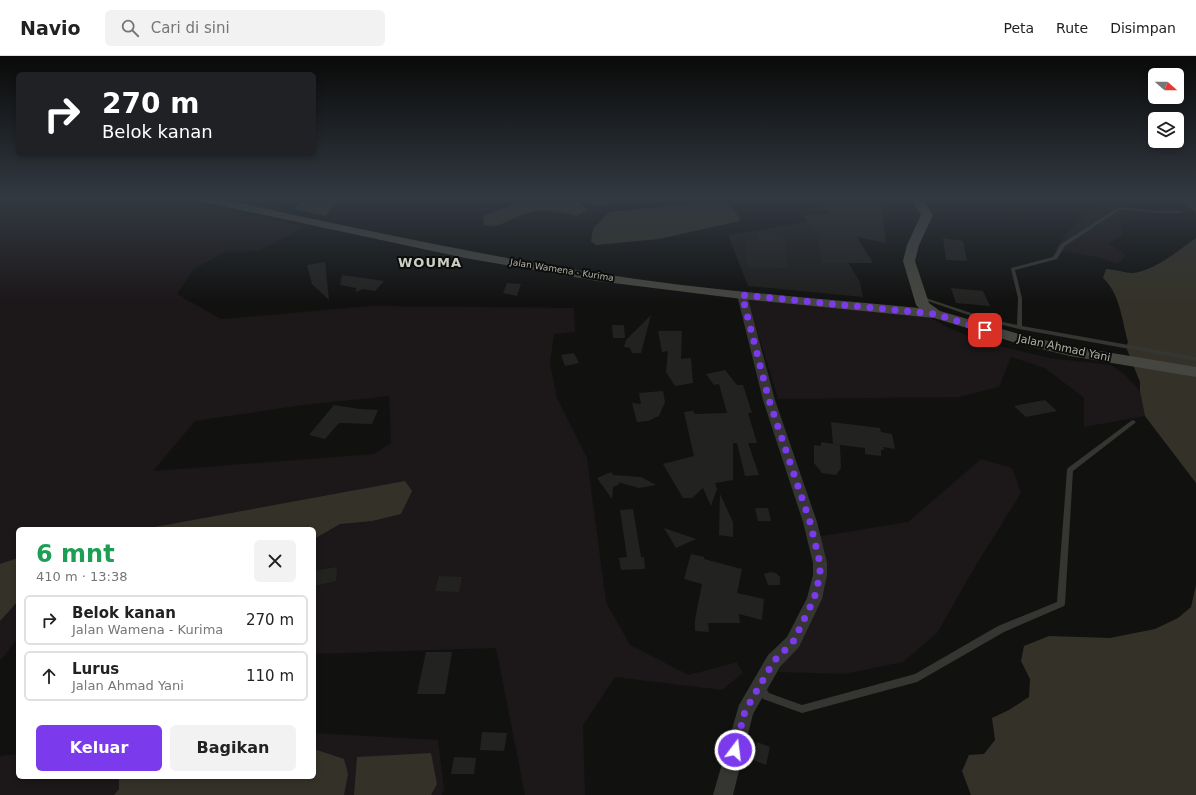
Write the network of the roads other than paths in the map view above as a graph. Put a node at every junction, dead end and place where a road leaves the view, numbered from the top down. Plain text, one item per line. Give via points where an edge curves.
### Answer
1 (358, 231) edge
2 (920, 231) edge
3 (1083, 231) edge
4 (742, 295) junction
5 (920, 298) junction
6 (935, 314) junction
7 (1019, 327) junction
8 (1196, 359) edge
9 (1196, 372) edge
10 (1133, 422) dead end
11 (759, 685) junction
12 (723, 795) edge

1 - 4 main road, Jalan Wamena - Kurima via 465,254 597,277
2 - 5 main road via 909,261
3 - 7 lane via 1062,245 1055,258 1013,269 1020,298
4 - 6 main road, Jalan Wamena - Kurima
4 - 11 street via 769,400 810,522 820,563 814,599 793,642 774,661
5 - 6 main road via 923,305
5 - 7 lane
6 - 9 main road, Jalan Ahmad Yani via 1018,339 1070,351
7 - 8 lane
10 - 11 lane via 1070,470 1061,604 1001,629 917,678 802,709 766,696
11 - 12 street via 745,711

